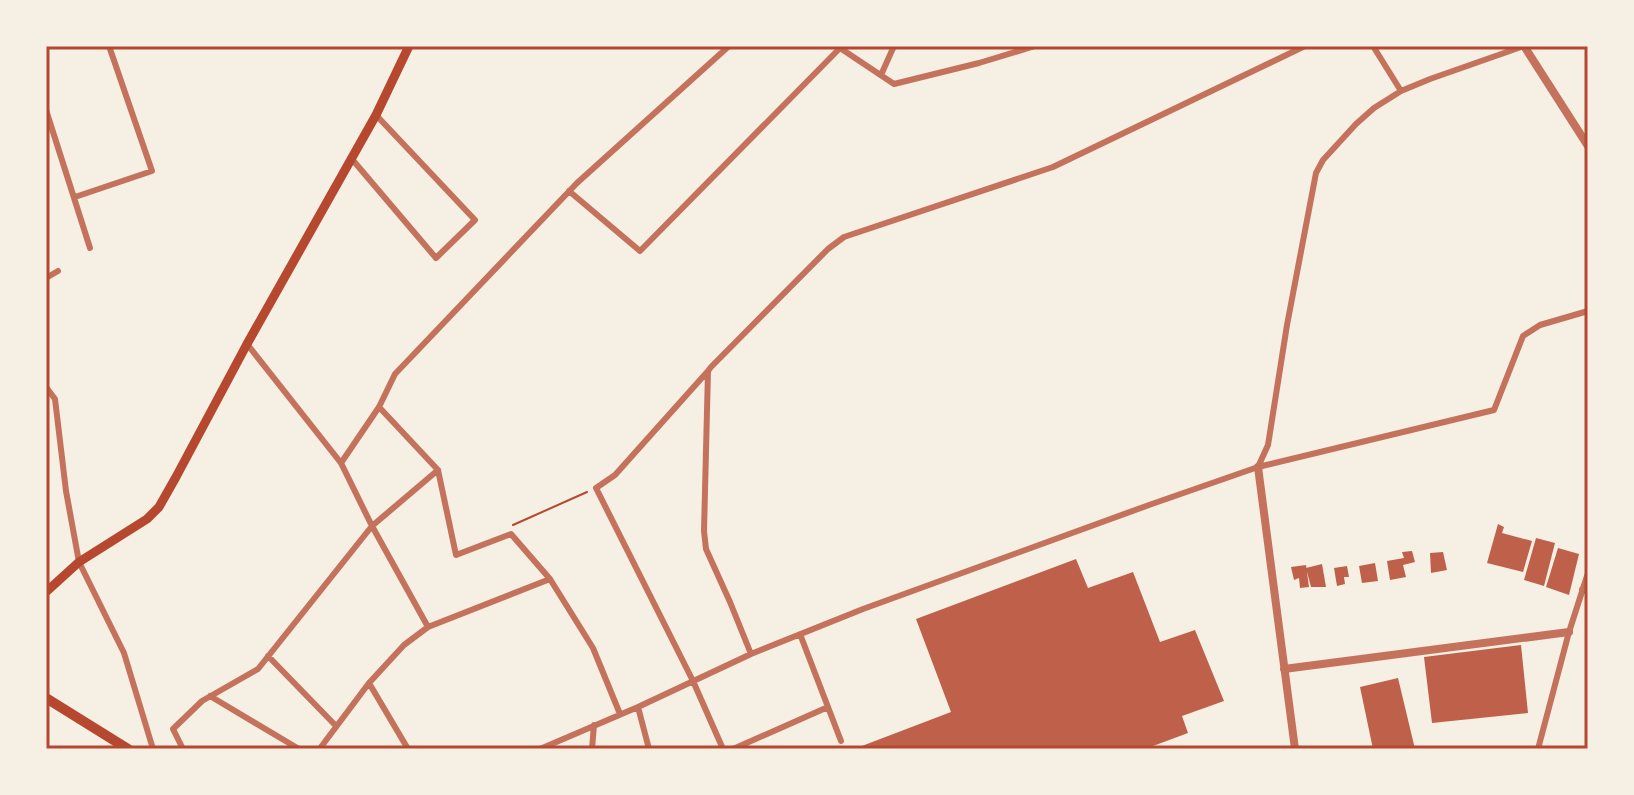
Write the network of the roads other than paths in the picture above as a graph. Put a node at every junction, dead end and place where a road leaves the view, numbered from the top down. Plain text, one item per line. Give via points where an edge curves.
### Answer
1 (109, 46) edge
2 (409, 46) edge
3 (729, 46) edge
4 (894, 46) edge
5 (1035, 46) edge
6 (1305, 46) edge
7 (1373, 46) edge
8 (1524, 46) edge
9 (839, 47) edge
10 (881, 75) junction
11 (1401, 91) junction
12 (46, 110) edge
13 (376, 115) junction
14 (1588, 146) edge
15 (351, 158) junction
16 (569, 191) junction
17 (75, 197) junction
18 (90, 248) dead end
19 (58, 271) dead end
20 (46, 278) edge
21 (1588, 311) edge
22 (247, 344) junction
23 (708, 371) junction
24 (46, 387) edge
25 (379, 407) junction
26 (341, 463) junction
27 (1258, 467) junction
28 (438, 470) junction
29 (372, 526) junction
30 (79, 562) junction
31 (1588, 573) edge
32 (550, 579) junction
33 (1586, 590) edge
34 (46, 592) edge
35 (428, 627) junction
36 (1569, 632) junction
37 (800, 634) junction
38 (751, 654) junction
39 (268, 656) junction
40 (1284, 669) junction
41 (693, 681) junction
42 (369, 683) junction
43 (210, 696) junction
44 (46, 698) edge
45 (638, 707) junction
46 (828, 707) junction
47 (620, 714) junction
48 (594, 725) junction
49 (336, 726) junction
50 (841, 741) dead end
51 (128, 749) edge
52 (153, 749) edge
53 (183, 749) edge
54 (299, 749) edge
55 (321, 749) edge
56 (408, 749) edge
57 (540, 749) edge
58 (592, 749) edge
59 (649, 749) edge
60 (723, 749) edge
61 (733, 749) edge
62 (1295, 749) edge
63 (1538, 749) edge

1 - 17 street via 152,171
2 - 13 main road
3 - 16 street
4 - 10 street
5 - 10 street via 894,84
6 - 23 street via 1053,167 844,237
7 - 11 street
8 - 11 street
8 - 14 street
9 - 10 street
9 - 16 street via 640,251
11 - 27 street via 1356,124 1316,173 1268,445
12 - 17 street
13 - 15 main road
13 - 15 street via 475,220 436,258
15 - 22 main road
16 - 25 street via 395,374
17 - 18 street
19 - 20 street
21 - 27 street via 1540,325 1523,336 1494,410
22 - 26 street
22 - 30 main road via 159,507
23 - 38 street via 706,549
23 - 41 street via 615,475 596,488
24 - 30 street via 55,399
25 - 26 street
25 - 28 street
26 - 29 street
27 - 37 street
27 - 40 street
28 - 29 street
28 - 32 street via 456,555 511,534
29 - 35 street
29 - 39 street
30 - 34 main road
30 - 52 street via 124,653
31 - 33 street
32 - 35 street
32 - 47 street via 593,648
33 - 36 street
35 - 42 street
36 - 40 street
36 - 63 street
37 - 38 street
37 - 46 street
38 - 41 street
39 - 43 street via 258,669
39 - 49 street
40 - 62 street
41 - 45 street
41 - 60 street
42 - 49 street
42 - 56 street
43 - 53 street via 173,729
43 - 54 street
44 - 51 main road
45 - 47 street
45 - 59 street
46 - 50 street
46 - 61 street
47 - 48 street
48 - 57 street
48 - 58 street
49 - 55 street

